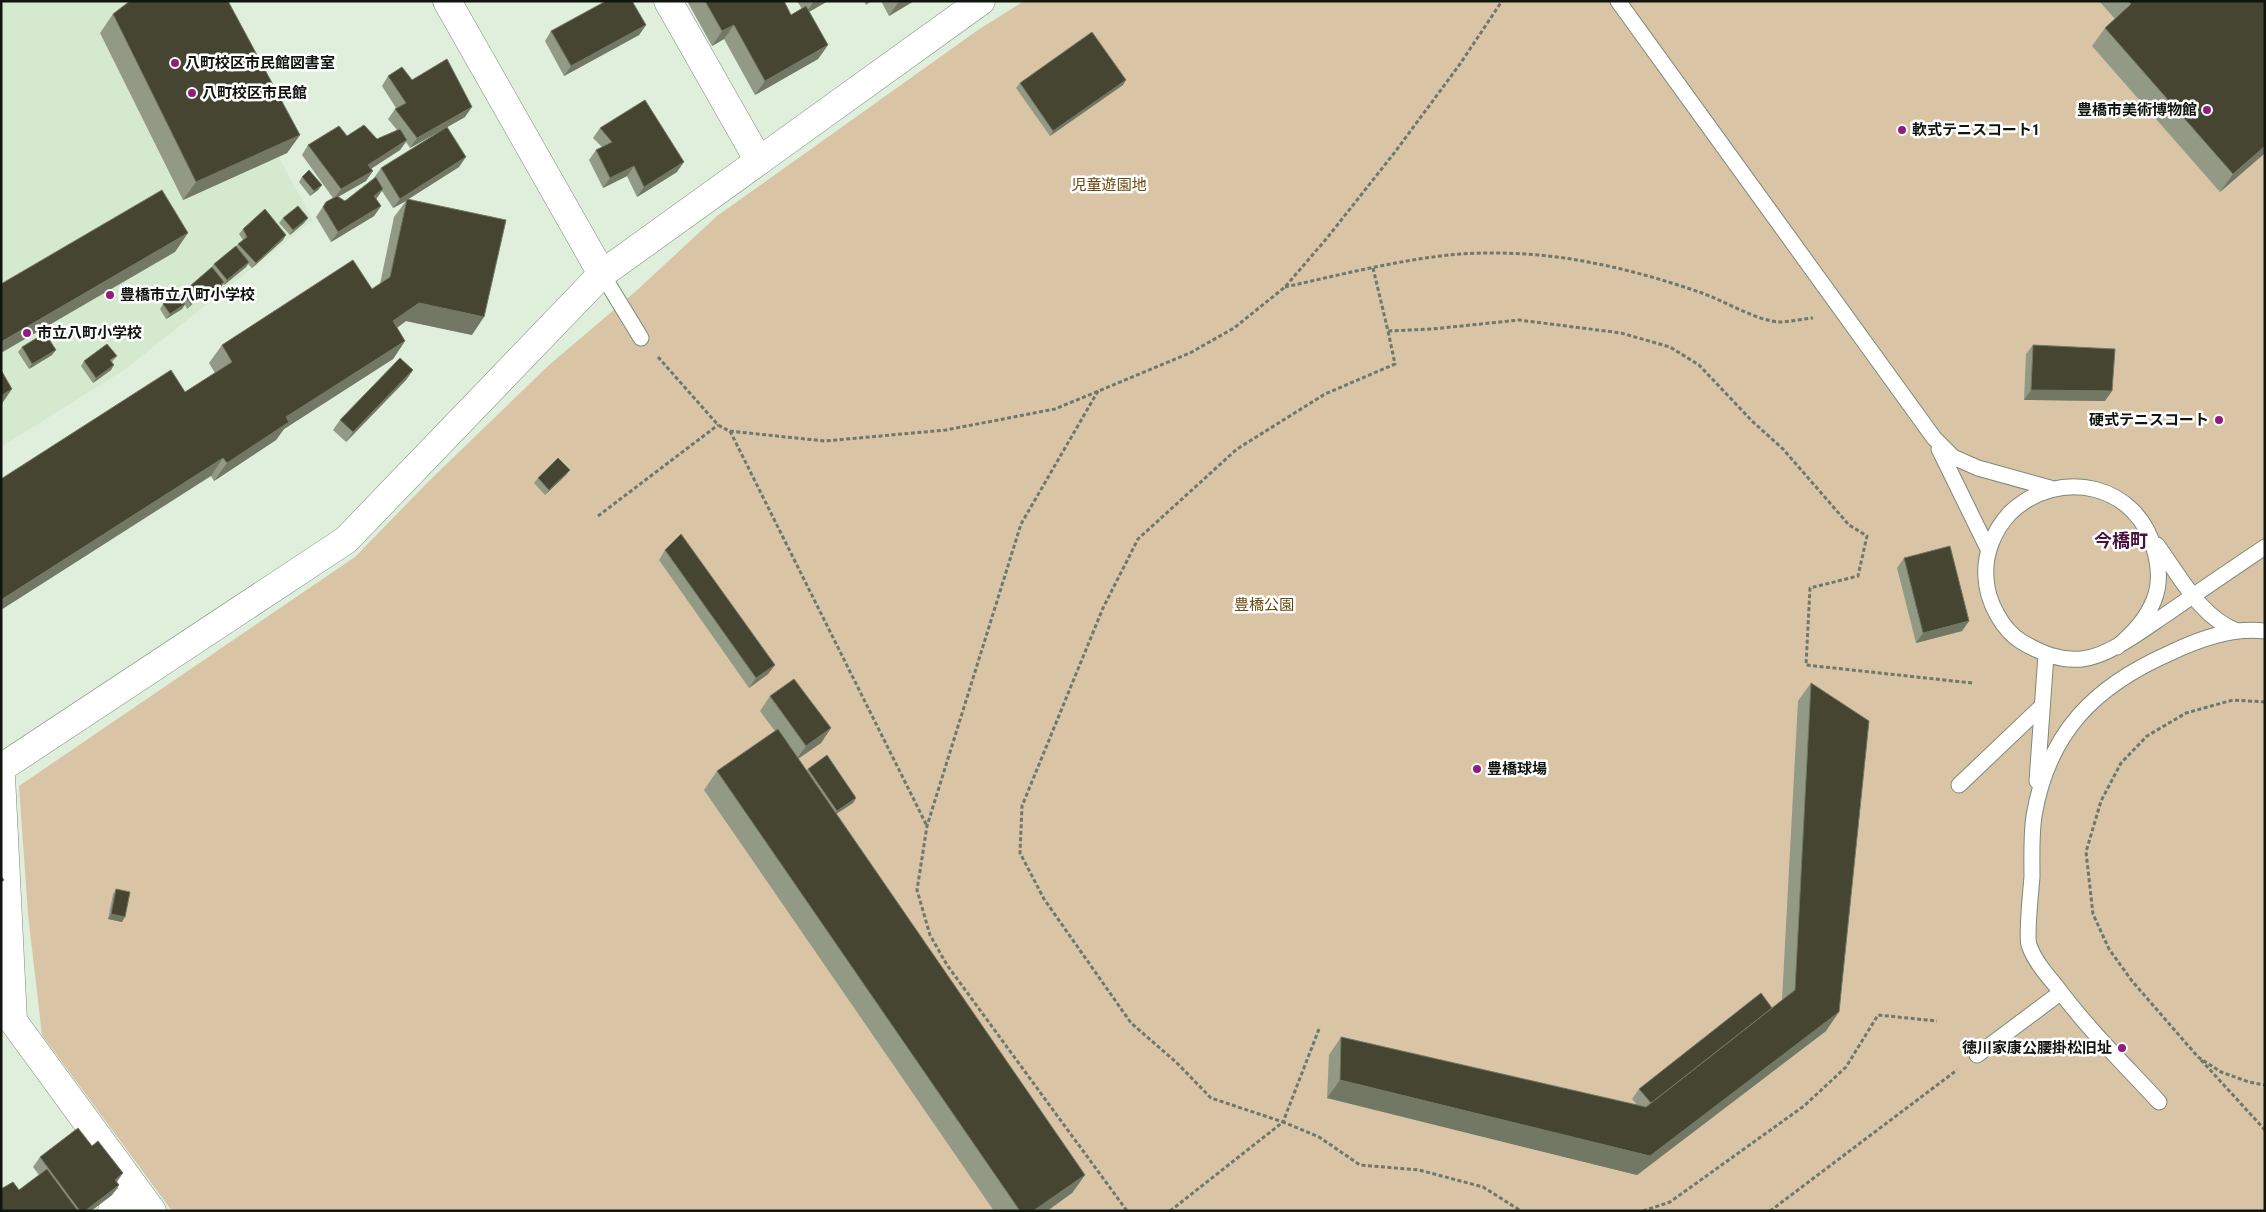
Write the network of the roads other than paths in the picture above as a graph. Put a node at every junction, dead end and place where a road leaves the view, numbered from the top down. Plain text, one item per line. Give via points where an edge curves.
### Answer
1 (447, 1) edge
2 (668, 1) edge
3 (981, 1) edge
4 (1618, 1) edge
5 (759, 161) junction
6 (602, 274) junction
7 (641, 338) road end
8 (1934, 438) junction
9 (2050, 488) junction
10 (2152, 538) junction
11 (2265, 547) edge
12 (1988, 549) junction
13 (2194, 595) junction
14 (2237, 631) junction
15 (2265, 631) edge
16 (2117, 647) junction
17 (2046, 656) junction
18 (2042, 706) junction
19 (1, 768) edge
20 (1, 776) edge
21 (1959, 786) dead end
22 (2034, 817) junction
23 (2060, 992) junction
24 (7, 1025) edge
25 (1977, 1054) road end
26 (2159, 1102) dead end
27 (144, 1201) edge
28 (112, 1211) edge

1 - 6 street
2 - 5 street
3 - 5 street
4 - 8 lane
5 - 6 street
6 - 7 lane
6 - 19 street via 346,540
8 - 9 lane via 1953,458
8 - 12 lane
9 - 10 lane via 2081,486 2110,494 2136,512
9 - 12 lane via 2023,501 2002,522
10 - 13 lane
10 - 16 lane via 2159,568 2155,599 2140,626
11 - 13 lane
12 - 17 lane via 1986,579 1993,608 2014,637
13 - 14 lane via 2223,626
13 - 16 lane
14 - 15 lane
14 - 22 lane via 2205,638 2144,664 2098,695 2061,739 2044,774
16 - 17 lane via 2083,659
17 - 18 lane
18 - 21 lane
18 - 22 lane
20 - 24 street
22 - 23 lane via 2029,944
23 - 25 lane
23 - 26 lane
24 - 27 street
27 - 28 street

